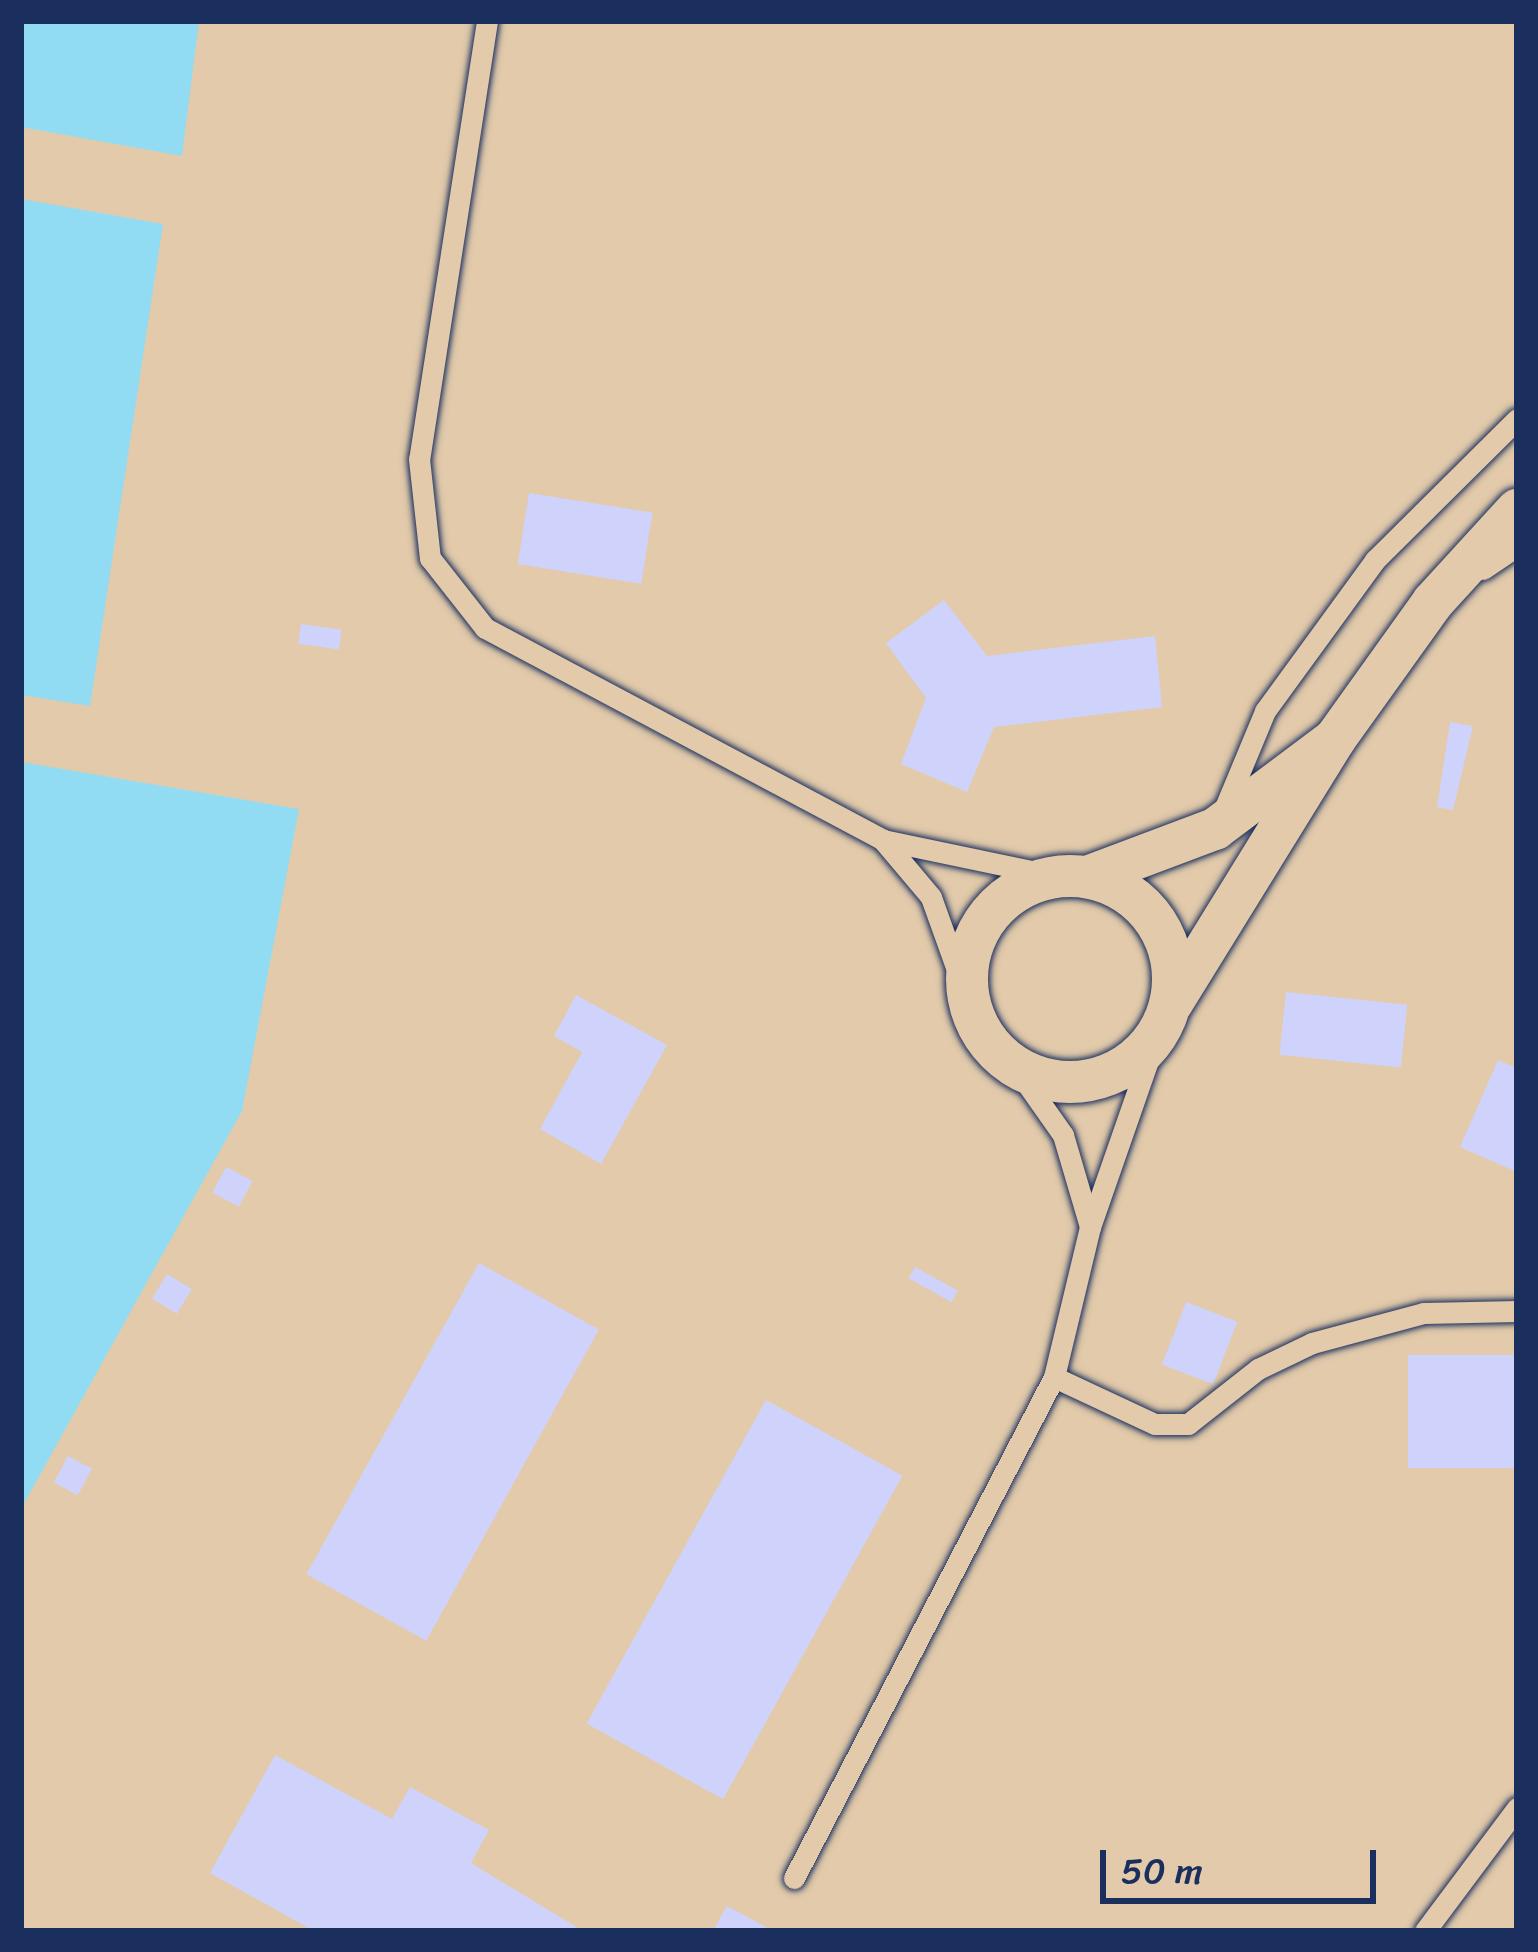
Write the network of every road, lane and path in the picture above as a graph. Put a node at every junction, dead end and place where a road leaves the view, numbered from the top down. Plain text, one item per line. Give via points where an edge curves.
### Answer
1 (487, 21) edge
2 (1517, 418) edge
3 (1517, 510) edge
4 (1517, 546) edge
5 (1433, 602) junction
6 (1334, 739) junction
7 (1215, 829) junction
8 (883, 840) junction
9 (1071, 876) junction
10 (966, 995) junction
11 (1163, 1020) junction
12 (1012, 1064) junction
13 (1090, 1227) junction
14 (1517, 1311) edge
15 (1054, 1377) junction
16 (1517, 1808) edge
17 (794, 1877) dead end
18 (1425, 1931) edge

1 - 8 lane via 419,459 430,558 485,628
2 - 7 lane via 1375,560 1265,711
3 - 5 street
4 - 5 lane
5 - 6 street
6 - 7 street
6 - 11 street
7 - 9 street
8 - 9 lane
8 - 10 lane via 931,897
9 - 10 street via 1024,886 987,918 967,962
9 - 11 street via 1144,906 1163,933
10 - 12 street via 976,1026
11 - 12 street via 1099,1079 1063,1083
11 - 13 lane
12 - 13 lane via 1063,1136
13 - 15 lane
14 - 15 lane via 1424,1313 1312,1343 1258,1369 1188,1424 1155,1424
15 - 17 lane
16 - 18 lane

